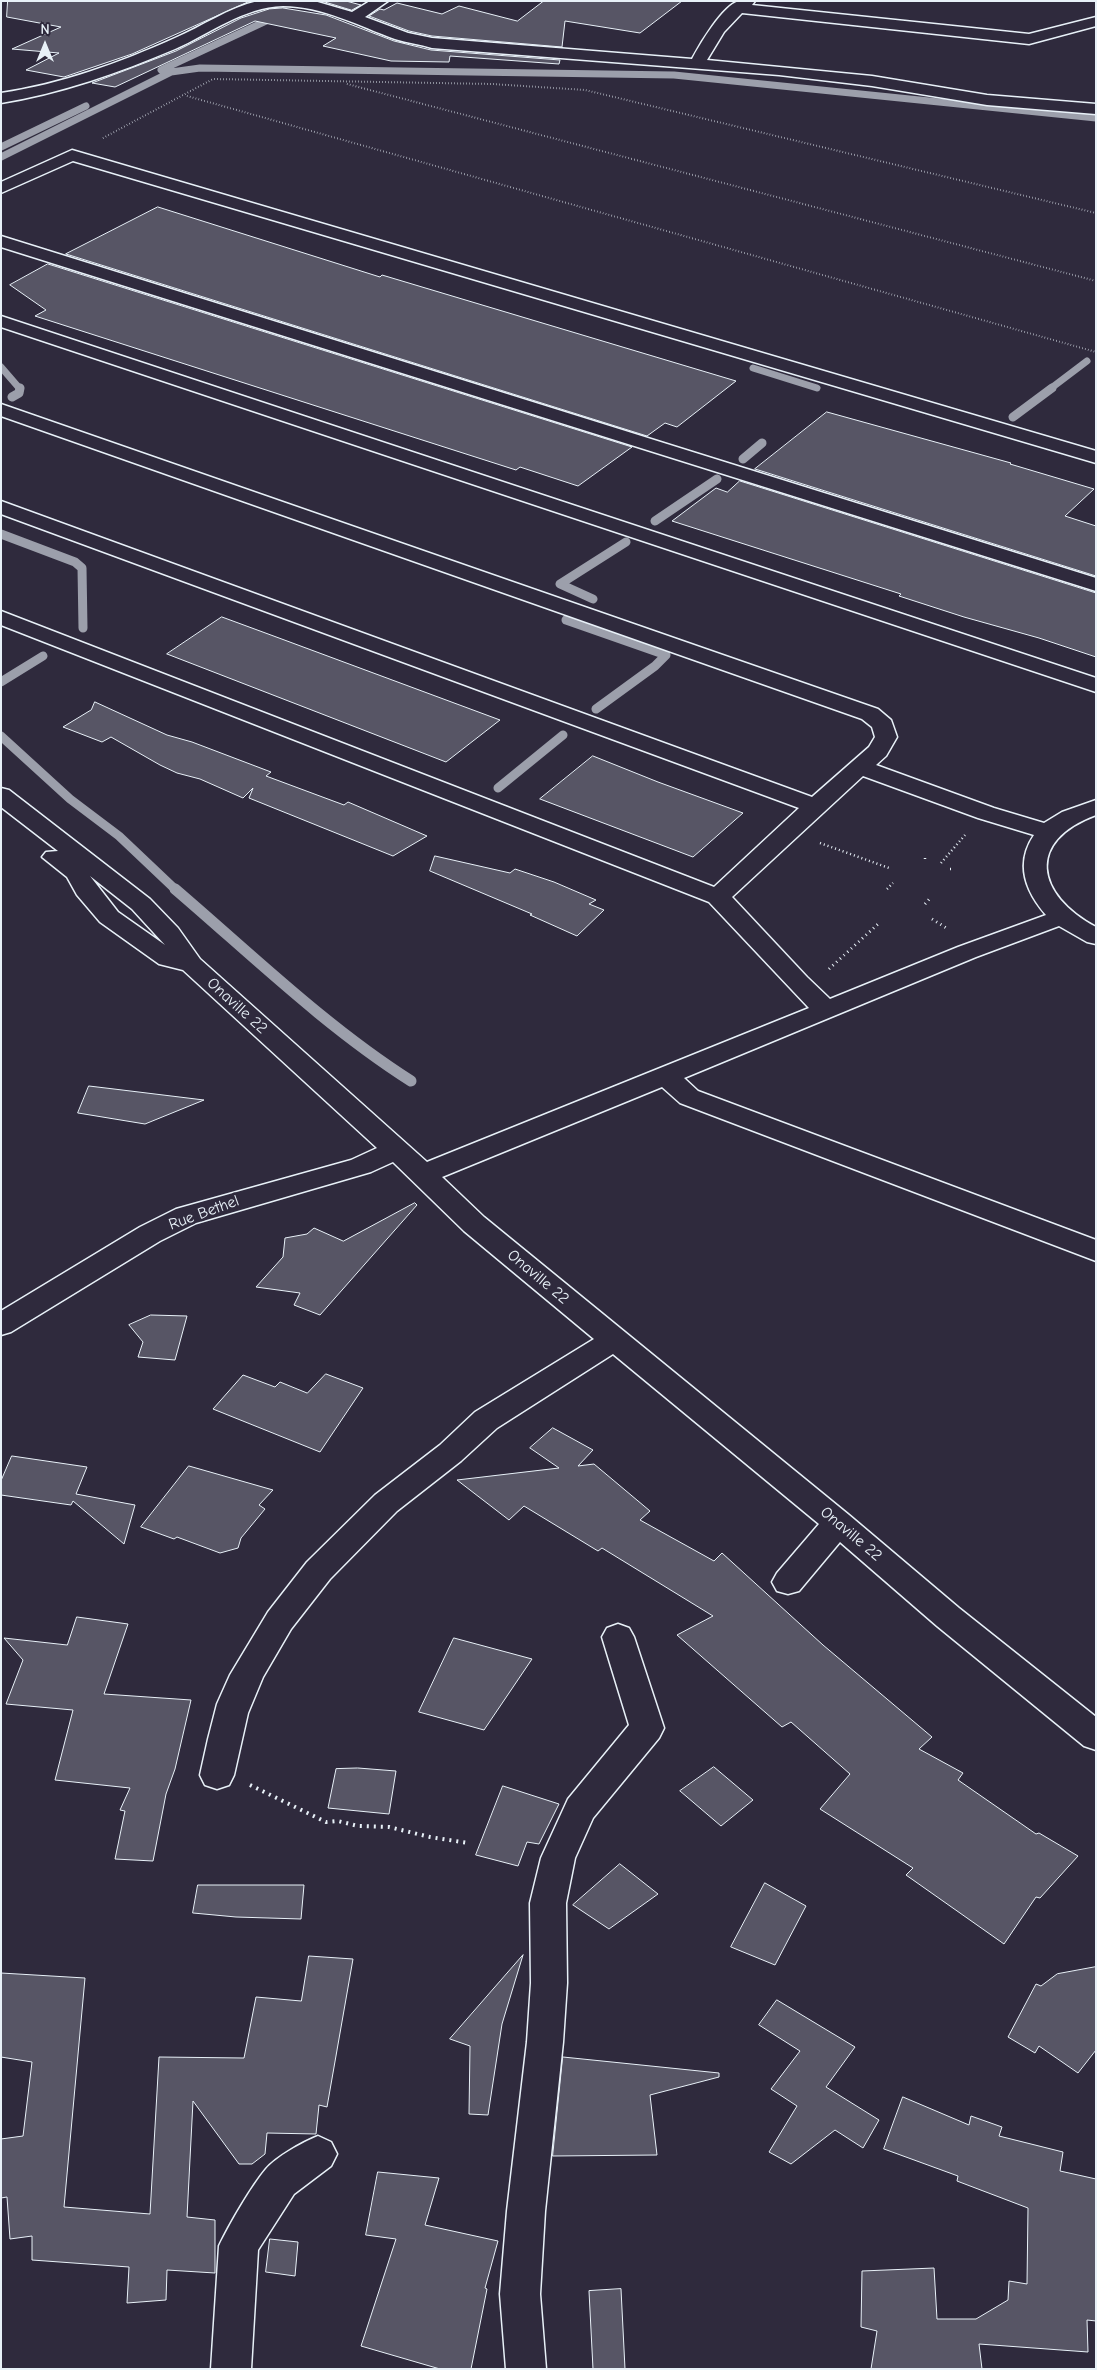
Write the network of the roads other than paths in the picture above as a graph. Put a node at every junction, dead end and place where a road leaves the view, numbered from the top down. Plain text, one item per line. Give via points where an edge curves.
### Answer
1 (381, 1) edge
2 (283, 2) edge
3 (743, 5) edge
4 (353, 18) junction
5 (1096, 21) edge
6 (697, 64) junction
7 (2, 98) edge
8 (1096, 110) edge
9 (1, 188) edge
10 (1, 241) edge
11 (1, 321) edge
12 (1, 410) edge
13 (1096, 457) edge
14 (1, 507) edge
15 (1096, 585) edge
16 (1, 617) edge
17 (1096, 685) edge
18 (860, 767) junction
19 (1, 795) edge
20 (815, 806) junction
21 (1096, 808) edge
22 (1048, 832) junction
23 (718, 897) junction
24 (1062, 917) junction
25 (1096, 937) edge
26 (827, 1010) junction
27 (666, 1076) junction
28 (396, 1150) junction
29 (423, 1174) junction
30 (1096, 1251) edge
31 (1, 1325) edge
32 (614, 1340) junction
33 (838, 1523) junction
34 (788, 1582) dead end
35 (618, 1637) dead end
36 (1096, 1736) edge
37 (217, 1774) road end
38 (318, 2154) dead end
39 (231, 2369) edge
40 (526, 2369) edge

1 - 4 street
2 - 4 street via 305,4
2 - 7 street via 265,3 238,12 119,68 26,96
3 - 5 street via 1028,39
3 - 6 street via 716,32
4 - 6 street via 400,36 432,43
6 - 8 street via 779,70 987,100
9 - 13 street via 72,154
10 - 15 street
11 - 17 street
12 - 18 street via 870,714 884,725 886,737 878,752
14 - 20 street
16 - 23 street
18 - 20 street
18 - 22 street
19 - 28 street, Onaville 22 via 141,904 169,933 191,964
20 - 23 street
21 - 22 street via 1070,817
22 - 24 street via 1034,859 1038,888
23 - 26 street
24 - 25 street
24 - 26 street
26 - 27 street
27 - 29 street
27 - 30 street via 689,1097
28 - 29 street, Onaville 22
28 - 31 street, Rue Bethel via 361,1166 186,1216 150,1234
29 - 32 street, Onaville 22 via 474,1224
32 - 33 street, Onaville 22
32 - 37 street via 486,1420 334,1552 297,1596 255,1656 234,1706
33 - 34 street
33 - 36 street, Onaville 22
35 - 40 street via 647,1728 580,1809 558,1858 548,1903 549,1983 545,2042 520,2294
38 - 39 street via 280,2181 239,2246

